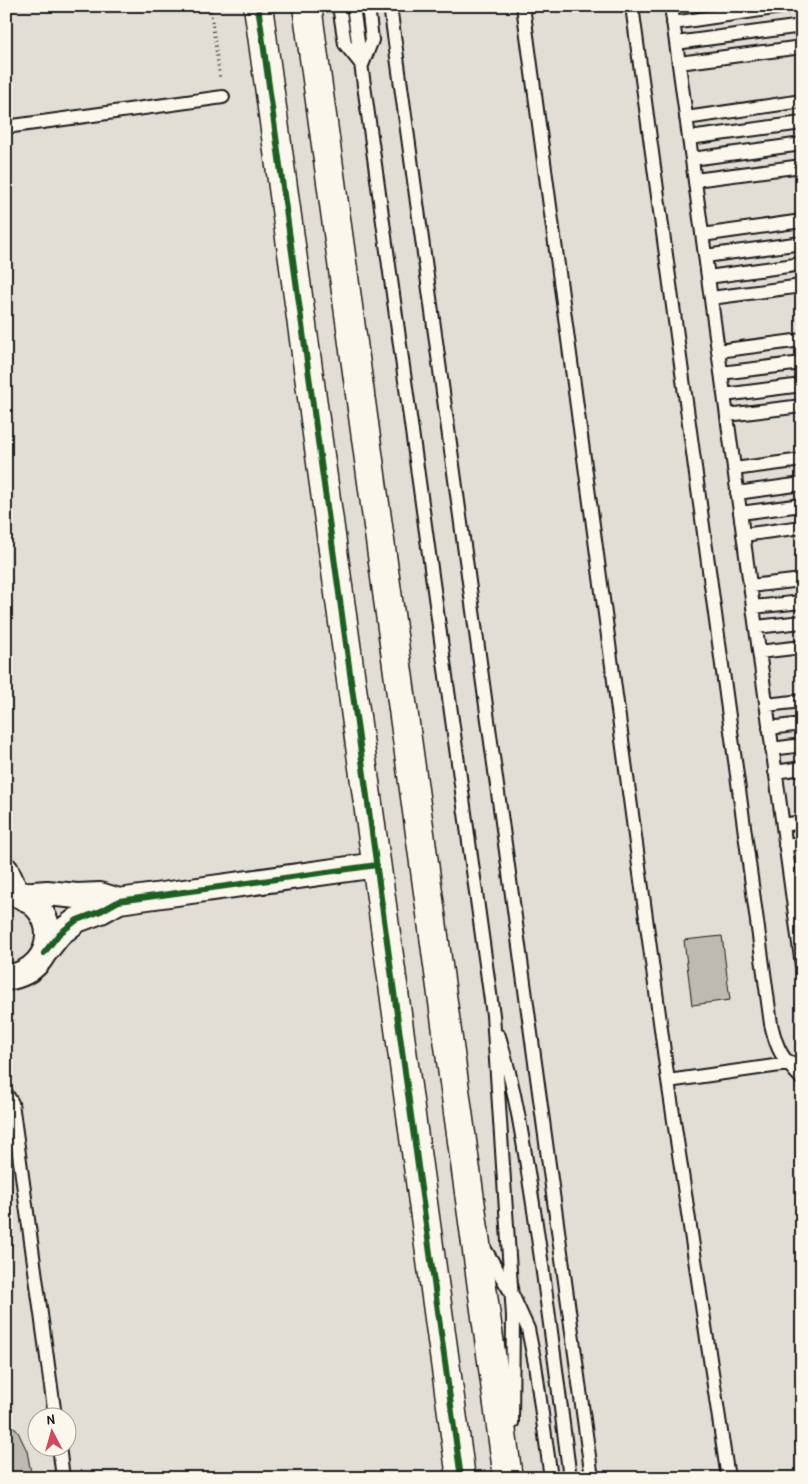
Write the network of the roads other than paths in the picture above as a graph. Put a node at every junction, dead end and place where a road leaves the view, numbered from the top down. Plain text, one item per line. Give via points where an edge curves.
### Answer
1 (258, 6) edge
2 (307, 6) edge
3 (340, 6) edge
4 (353, 6) edge
5 (368, 6) edge
6 (390, 6) edge
7 (523, 6) edge
8 (632, 6) edge
9 (671, 6) edge
10 (788, 6) edge
11 (673, 23) junction
12 (802, 26) edge
13 (676, 43) junction
14 (802, 47) edge
15 (679, 63) junction
16 (362, 65) junction
17 (223, 97) road end
18 (802, 101) edge
19 (686, 118) junction
20 (802, 123) edge
21 (6, 127) edge
22 (689, 138) junction
23 (802, 144) edge
24 (692, 159) junction
25 (802, 166) edge
26 (695, 180) junction
27 (802, 221) edge
28 (702, 235) junction
29 (802, 243) edge
30 (705, 256) junction
31 (802, 264) edge
32 (708, 277) junction
33 (802, 286) edge
34 (711, 298) junction
35 (802, 340) edge
36 (718, 351) junction
37 (802, 362) edge
38 (721, 373) junction
39 (802, 384) edge
40 (724, 395) junction
41 (802, 406) edge
42 (727, 415) junction
43 (802, 460) edge
44 (734, 469) junction
45 (802, 484) edge
46 (737, 492) junction
47 (802, 505) edge
48 (740, 513) junction
49 (802, 527) edge
50 (743, 535) junction
51 (802, 580) edge
52 (750, 586) junction
53 (802, 602) edge
54 (753, 607) junction
55 (802, 622) edge
56 (756, 627) junction
57 (802, 647) edge
58 (759, 652) junction
59 (802, 701) edge
60 (766, 705) junction
61 (802, 724) edge
62 (769, 728) junction
63 (802, 745) edge
64 (772, 749) junction
65 (802, 768) edge
66 (775, 772) junction
67 (802, 822) edge
68 (783, 825) junction
69 (802, 843) edge
70 (786, 845) junction
71 (377, 866) junction
72 (802, 866) edge
73 (788, 867) junction
74 (6, 870) edge
75 (797, 890) edge
76 (15, 894) edge
77 (119, 901) junction
78 (800, 941) edge
79 (44, 953) junction
80 (802, 963) edge
81 (6, 978) edge
82 (493, 1015) junction
83 (802, 1062) edge
84 (788, 1064) junction
85 (802, 1078) edge
86 (668, 1081) junction
87 (6, 1093) edge
88 (475, 1234) junction
89 (512, 1294) junction
90 (54, 1406) edge
91 (60, 1456) edge
92 (63, 1478) edge
93 (461, 1478) edge
94 (510, 1478) edge
95 (551, 1478) edge
96 (570, 1478) edge
97 (592, 1478) edge
98 (728, 1478) edge

1 - 71 street
2 - 88 street
3 - 16 lane via 345,44
4 - 16 lane
5 - 16 lane via 372,40
6 - 97 lane
7 - 86 lane
8 - 84 lane via 772,1024 776,1043
9 - 11 lane
10 - 11 lane
11 - 13 lane
12 - 13 lane
13 - 15 lane
14 - 15 lane
15 - 19 lane
16 - 82 lane
17 - 21 lane
18 - 19 lane
19 - 22 lane
20 - 22 lane
22 - 24 lane
23 - 24 lane
24 - 26 lane
25 - 26 lane
26 - 28 lane
27 - 28 lane
28 - 30 lane
29 - 30 lane
30 - 32 lane
31 - 32 lane
32 - 34 lane
33 - 34 lane
34 - 36 lane
35 - 36 lane
36 - 38 lane
37 - 38 lane
38 - 40 lane
39 - 40 lane
40 - 42 lane
41 - 42 lane
42 - 44 lane
43 - 44 lane
44 - 46 lane
45 - 46 lane
46 - 48 lane
47 - 48 lane
48 - 50 lane
49 - 50 lane
50 - 52 lane
51 - 52 lane
52 - 54 lane
53 - 54 lane
54 - 56 lane
55 - 56 lane
56 - 58 lane
57 - 58 lane
58 - 60 lane
59 - 60 lane
60 - 62 lane
61 - 62 lane
62 - 64 lane
63 - 64 lane
64 - 66 lane
65 - 66 lane
66 - 68 lane
67 - 68 lane
68 - 70 lane
69 - 70 lane
70 - 73 lane
71 - 77 street
71 - 93 street
72 - 73 lane
73 - 75 lane
74 - 76 street
75 - 78 lane
76 - 77 street via 100,895
76 - 79 street via 28,899 44,917 48,941
77 - 79 street via 77,920 59,934
78 - 80 lane
79 - 81 street via 28,971
82 - 89 lane
82 - 96 lane via 509,1068 521,1128
83 - 84 lane
84 - 85 lane
84 - 86 lane
86 - 98 lane
87 - 90 lane via 12,1103
88 - 89 lane
88 - 94 street
89 - 94 lane
89 - 95 lane via 528,1330
91 - 92 lane

